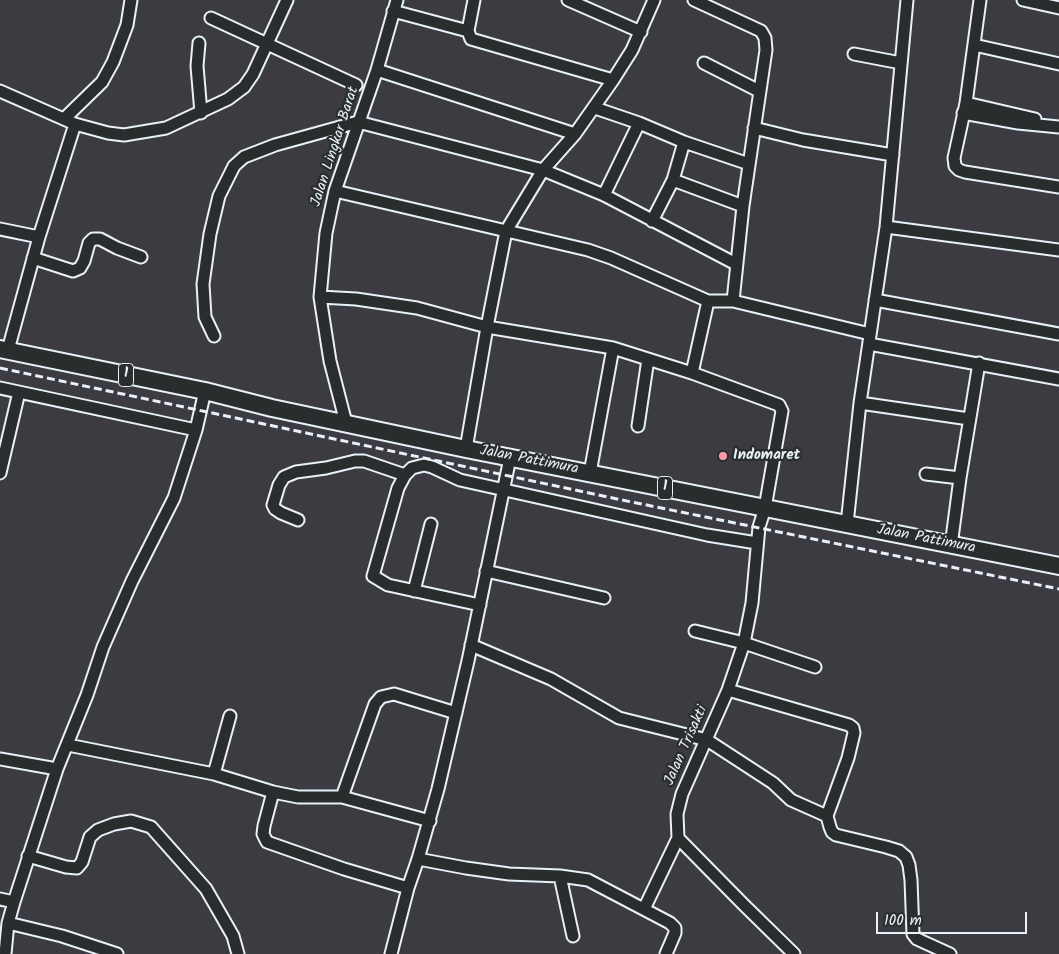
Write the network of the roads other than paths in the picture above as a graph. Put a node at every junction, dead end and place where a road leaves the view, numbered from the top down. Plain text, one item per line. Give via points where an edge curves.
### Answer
1 (131, 0) edge
2 (287, 0) edge
3 (397, 0) edge
4 (474, 0) edge
5 (568, 0) edge
6 (654, 0) edge
7 (694, 0) edge
8 (907, 0) edge
9 (980, 0) edge
10 (1024, 0) edge
11 (1059, 8) edge
12 (393, 11) junction
13 (211, 18) dead end
14 (468, 31) junction
15 (641, 32) junction
16 (199, 43) dead end
17 (268, 45) junction
18 (974, 45) junction
19 (854, 54) dead end
20 (704, 63) dead end
21 (901, 63) junction
22 (1059, 64) edge
23 (377, 70) junction
24 (613, 80) junction
25 (356, 85) dead end
26 (0, 91) edge
27 (759, 91) junction
28 (595, 108) junction
29 (965, 108) junction
30 (201, 113) junction
31 (70, 121) junction
32 (358, 122) junction
33 (639, 123) junction
34 (1058, 126) edge
35 (754, 128) junction
36 (575, 134) junction
37 (684, 142) junction
38 (892, 155) junction
39 (749, 164) junction
40 (543, 170) junction
41 (673, 180) junction
42 (1059, 187) edge
43 (335, 190) junction
44 (604, 195) junction
45 (742, 206) junction
46 (652, 221) junction
47 (886, 227) junction
48 (0, 228) edge
49 (506, 231) junction
50 (39, 237) junction
51 (1059, 250) edge
52 (33, 258) junction
53 (141, 258) dead end
54 (736, 264) junction
55 (320, 297) junction
56 (875, 300) junction
57 (708, 301) junction
58 (733, 301) junction
59 (486, 327) junction
60 (1059, 334) edge
61 (214, 336) dead end
62 (870, 339) junction
63 (613, 348) junction
64 (4, 350) edge
65 (648, 359) junction
66 (979, 363) junction
67 (692, 373) junction
68 (1059, 379) edge
69 (0, 388) edge
70 (205, 391) junction
71 (19, 392) junction
72 (860, 403) junction
73 (969, 419) junction
74 (346, 423) junction
75 (638, 426) dead end
76 (196, 430) junction
77 (466, 449) junction
78 (510, 458) junction
79 (0, 473) edge
80 (590, 473) junction
81 (405, 474) junction
82 (926, 474) dead end
83 (960, 478) junction
84 (503, 490) junction
85 (765, 508) junction
86 (298, 520) dead end
87 (431, 524) dead end
88 (847, 524) junction
89 (757, 543) junction
90 (951, 546) junction
91 (1059, 566) edge
92 (486, 571) junction
93 (414, 591) junction
94 (604, 598) dead end
95 (480, 605) junction
96 (695, 631) dead end
97 (744, 643) junction
98 (471, 645) junction
99 (815, 667) dead end
100 (728, 690) junction
101 (456, 713) junction
102 (230, 716) dead end
103 (707, 740) junction
104 (68, 745) junction
105 (0, 759) edge
106 (57, 769) junction
107 (214, 774) junction
108 (273, 792) junction
109 (342, 797) junction
110 (827, 816) junction
111 (430, 820) junction
112 (675, 843) junction
113 (28, 856) junction
114 (418, 859) junction
115 (566, 877) junction
116 (408, 888) junction
117 (0, 899) edge
118 (14, 902) junction
119 (644, 909) junction
120 (8, 923) junction
121 (573, 936) dead end
122 (5, 954) edge
123 (117, 954) edge
124 (238, 954) edge
125 (391, 954) edge
126 (666, 954) edge
127 (794, 954) edge
128 (950, 954) edge

1 - 31 street via 127,25 113,62 102,82
2 - 17 street
3 - 12 street, Jalan Lingkar Barat
4 - 14 street
5 - 15 street
6 - 15 street
7 - 27 street via 761,31 766,50
8 - 21 street
9 - 18 street
10 - 11 street
12 - 14 street
12 - 23 street, Jalan Lingkar Barat
13 - 17 street
14 - 24 street via 471,39
15 - 24 street
16 - 30 street via 197,66
17 - 25 street
17 - 30 street via 244,87 228,100
18 - 22 street
18 - 29 street
19 - 21 street
20 - 27 street
21 - 38 street
23 - 32 street, Jalan Lingkar Barat
23 - 36 street
24 - 28 street
26 - 31 street
27 - 35 street
28 - 33 street
28 - 36 street
29 - 34 street via 1018,123
29 - 42 street via 954,158 959,170
30 - 31 street via 166,128 124,134 108,133
31 - 50 street
32 - 40 street
32 - 43 street, Jalan Lingkar Barat
32 - 61 street via 275,145 244,157 234,166 219,196 203,284 205,317
33 - 37 street
33 - 44 street
35 - 38 street
35 - 39 street
36 - 40 street
37 - 39 street
37 - 41 street
38 - 47 street
39 - 45 street
40 - 44 street
40 - 49 street
41 - 45 street
41 - 46 street
43 - 49 street
43 - 55 street, Jalan Lingkar Barat via 326,233
44 - 46 street
45 - 54 street
46 - 54 street
47 - 51 street
47 - 56 street
48 - 50 street
49 - 57 street via 588,250
49 - 59 street
50 - 52 street
52 - 53 street via 73,271 80,268 88,243 93,239 100,239
52 - 64 street
54 - 58 street
55 - 59 street via 418,308
55 - 74 street, Jalan Lingkar Barat via 330,361
56 - 60 street
56 - 62 street
57 - 58 street
57 - 67 street
58 - 62 street
59 - 63 street
59 - 77 street
62 - 66 street
62 - 72 street
63 - 65 street
63 - 80 street
64 - 70 highway, Jalan Pattimura / 1
65 - 67 street
65 - 75 street
66 - 68 street
66 - 73 street
67 - 85 street, Jalan Trisakti via 780,405 782,411
69 - 71 street
70 - 74 highway, Jalan Pattimura / 1
70 - 76 street
71 - 76 street
71 - 79 street
72 - 73 street
72 - 88 street
73 - 83 street
74 - 77 highway, Jalan Pattimura / 1
76 - 104 street via 174,498 103,647
77 - 78 highway, Jalan Pattimura / 1
78 - 80 highway, Jalan Pattimura / 1
78 - 84 street
80 - 85 highway, Jalan Pattimura / 1
81 - 84 street via 424,465 460,480
81 - 86 street via 355,461 284,477 279,485 275,509
81 - 93 street via 373,576 388,586
82 - 83 street
83 - 90 street
84 - 89 street
84 - 92 street
85 - 88 highway, Jalan Pattimura / 1
85 - 89 street, Jalan Trisakti
87 - 93 street
88 - 90 highway, Jalan Pattimura / 1
89 - 97 street, Jalan Trisakti via 752,603
90 - 91 highway, Jalan Pattimura / 1
92 - 94 street
92 - 95 street
93 - 95 street
95 - 98 street
96 - 97 street
97 - 99 street
97 - 100 street, Jalan Trisakti
98 - 101 street
98 - 103 street via 551,679 619,718
100 - 103 street, Jalan Trisakti
100 - 110 street via 853,728 848,758
101 - 109 street via 394,694 381,696
101 - 111 street
102 - 107 street
103 - 110 street via 773,784 791,800
103 - 112 street, Jalan Trisakti via 682,794
104 - 106 street
104 - 107 street
105 - 106 street
106 - 113 street
107 - 108 street
108 - 109 street via 298,797
108 - 116 street via 264,826 267,842
109 - 111 street
110 - 128 street via 836,835 899,851 906,857 913,934
111 - 114 street
112 - 119 street
112 - 127 street
113 - 118 street
113 - 124 street via 77,868 90,837 98,830 131,821 151,827 206,889 233,936
114 - 115 street via 510,874
114 - 116 street
115 - 119 street via 588,880
115 - 121 street
116 - 125 street
117 - 118 street
118 - 120 street
119 - 126 street via 675,928
120 - 122 street
120 - 123 street

